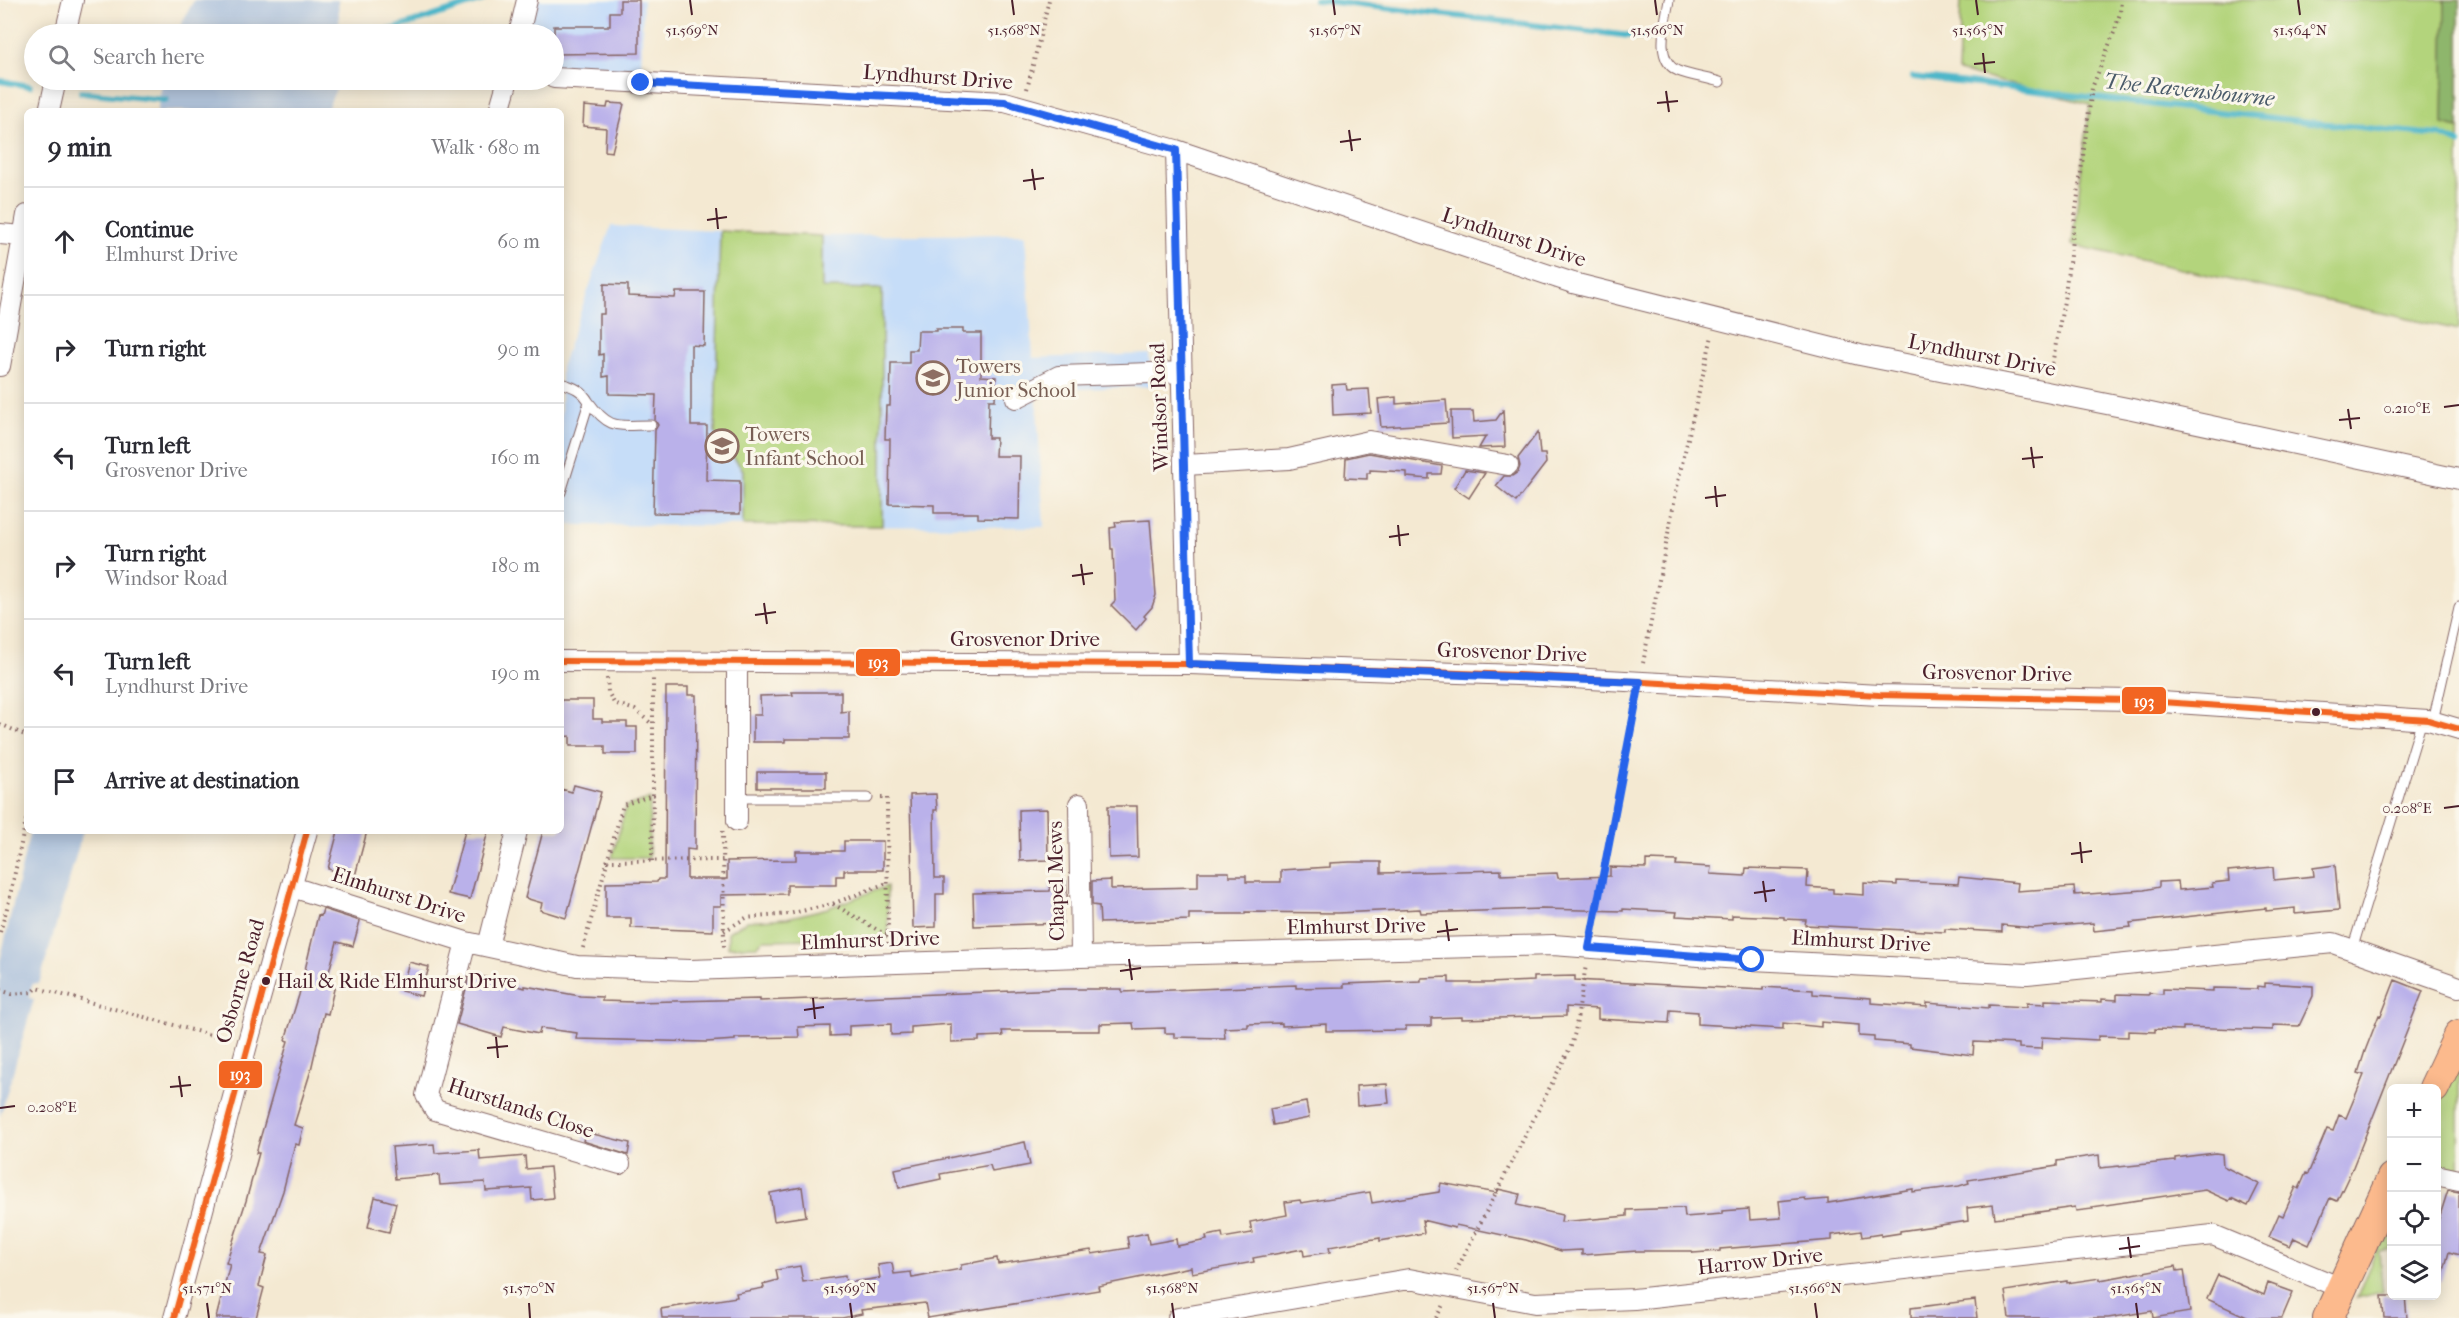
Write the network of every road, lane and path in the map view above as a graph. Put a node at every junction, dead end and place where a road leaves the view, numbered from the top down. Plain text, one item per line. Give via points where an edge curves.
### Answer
1 (73, 0) edge
2 (528, 0) edge
3 (1049, 0) edge
4 (1669, 0) edge
5 (2121, 0) edge
6 (67, 24) edge
7 (522, 24) edge
8 (564, 79) edge
9 (1720, 82) dead end
10 (54, 90) edge
11 (505, 90) edge
12 (1023, 107) junction
13 (50, 108) edge
14 (500, 108) edge
15 (1176, 150) junction
16 (24, 228) edge
17 (0, 234) edge
18 (22, 236) junction
19 (1717, 319) junction
20 (0, 366) edge
21 (1182, 372) junction
22 (564, 384) edge
23 (2047, 392) junction
24 (1016, 398) dead end
25 (589, 402) junction
26 (651, 425) dead end
27 (1185, 465) junction
28 (1508, 465) dead end
29 (2459, 478) edge
30 (564, 482) edge
31 (2459, 606) edge
32 (564, 661) edge
33 (606, 662) junction
34 (653, 662) junction
35 (737, 662) junction
36 (1189, 664) junction
37 (1640, 682) junction
38 (2427, 720) junction
39 (0, 724) edge
40 (653, 724) junction
41 (2459, 729) edge
42 (24, 735) edge
43 (653, 795) junction
44 (737, 798) junction
45 (868, 798) joint
46 (1079, 804) dead end
47 (737, 821) joint
48 (24, 830) edge
49 (306, 834) edge
50 (516, 834) edge
51 (723, 860) junction
52 (607, 861) junction
53 (652, 861) junction
54 (887, 883) junction
55 (292, 887) junction
56 (832, 904) junction
57 (724, 931) junction
58 (0, 932) edge
59 (888, 936) junction
60 (466, 942) junction
61 (488, 946) junction
62 (1589, 948) junction
63 (2352, 950) junction
64 (1081, 957) junction
65 (888, 964) junction
66 (578, 966) junction
67 (724, 969) junction
68 (2459, 987) edge
69 (0, 990) edge
70 (2459, 1035) edge
71 (247, 1045) junction
72 (2436, 1084) edge
73 (620, 1164) dead end
74 (2441, 1176) edge
75 (2459, 1180) edge
76 (2387, 1187) edge
77 (1451, 1287) junction
78 (2341, 1288) junction
79 (174, 1318) edge
80 (1178, 1318) edge
81 (1436, 1318) edge
82 (2328, 1318) edge

1 - 6 street
2 - 7 street
3 - 12 path
4 - 9 lane via 1663,44 1669,64
5 - 23 path via 2115,30 2092,88 2064,302
8 - 12 street, Lyndhurst Drive via 993,102
10 - 13 street
11 - 14 street
12 - 15 street, Lyndhurst Drive
15 - 19 street, Lyndhurst Drive via 1573,283
15 - 21 street, Windsor Road
16 - 18 street
17 - 18 street
18 - 20 street
19 - 23 street, Lyndhurst Drive via 1860,355
19 - 37 path via 1679,477
21 - 24 street via 1059,376
21 - 27 street, Windsor Road
22 - 25 lane via 576,388
23 - 29 street, Lyndhurst Drive
25 - 26 lane via 612,425
25 - 30 lane
27 - 28 street via 1289,459 1369,441
27 - 36 street, Windsor Road
31 - 38 lane
32 - 33 street, Grosvenor Drive
33 - 34 street, Grosvenor Drive
33 - 40 path via 608,693 614,703 635,710
34 - 35 street, Grosvenor Drive
34 - 40 path
35 - 36 street, Grosvenor Drive
35 - 44 street
36 - 37 street, Grosvenor Drive
37 - 38 street, Grosvenor Drive via 1879,694 2132,700
37 - 62 path
38 - 41 street, Grosvenor Drive
38 - 63 lane
39 - 42 path
40 - 43 path
43 - 52 path via 623,805
43 - 53 path
44 - 45 lane
44 - 47 street
45 - 54 path via 887,798
46 - 64 street, Chapel Mews
47 - 51 path via 723,822
48 - 58 path
49 - 55 street, Osborne Road
50 - 61 street
51 - 53 path
51 - 57 path
52 - 53 path
52 - 66 path
54 - 56 path
54 - 59 path
55 - 60 street, Elmhurst Drive
55 - 71 street, Osborne Road
56 - 57 path via 746,918
56 - 59 path
57 - 67 path
59 - 65 path
60 - 61 street, Elmhurst Drive
60 - 73 street, Hurstlands Close via 426,1095 435,1110
61 - 66 street, Elmhurst Drive
62 - 63 street, Elmhurst Drive via 2026,974 2333,943
62 - 64 street, Elmhurst Drive via 1553,945
62 - 77 path via 1571,1046
63 - 68 street, Elmhurst Drive
64 - 65 street, Elmhurst Drive
65 - 67 street, Elmhurst Drive
66 - 67 street, Elmhurst Drive
69 - 71 path via 12,994 33,992 37,987
70 - 72 main road
71 - 79 street, Osborne Road
74 - 75 street
76 - 78 main road
77 - 78 street, Harrow Drive via 1535,1303 1634,1299 2213,1235
77 - 80 street, Harrow Drive via 1409,1279
77 - 81 path
78 - 82 main road

